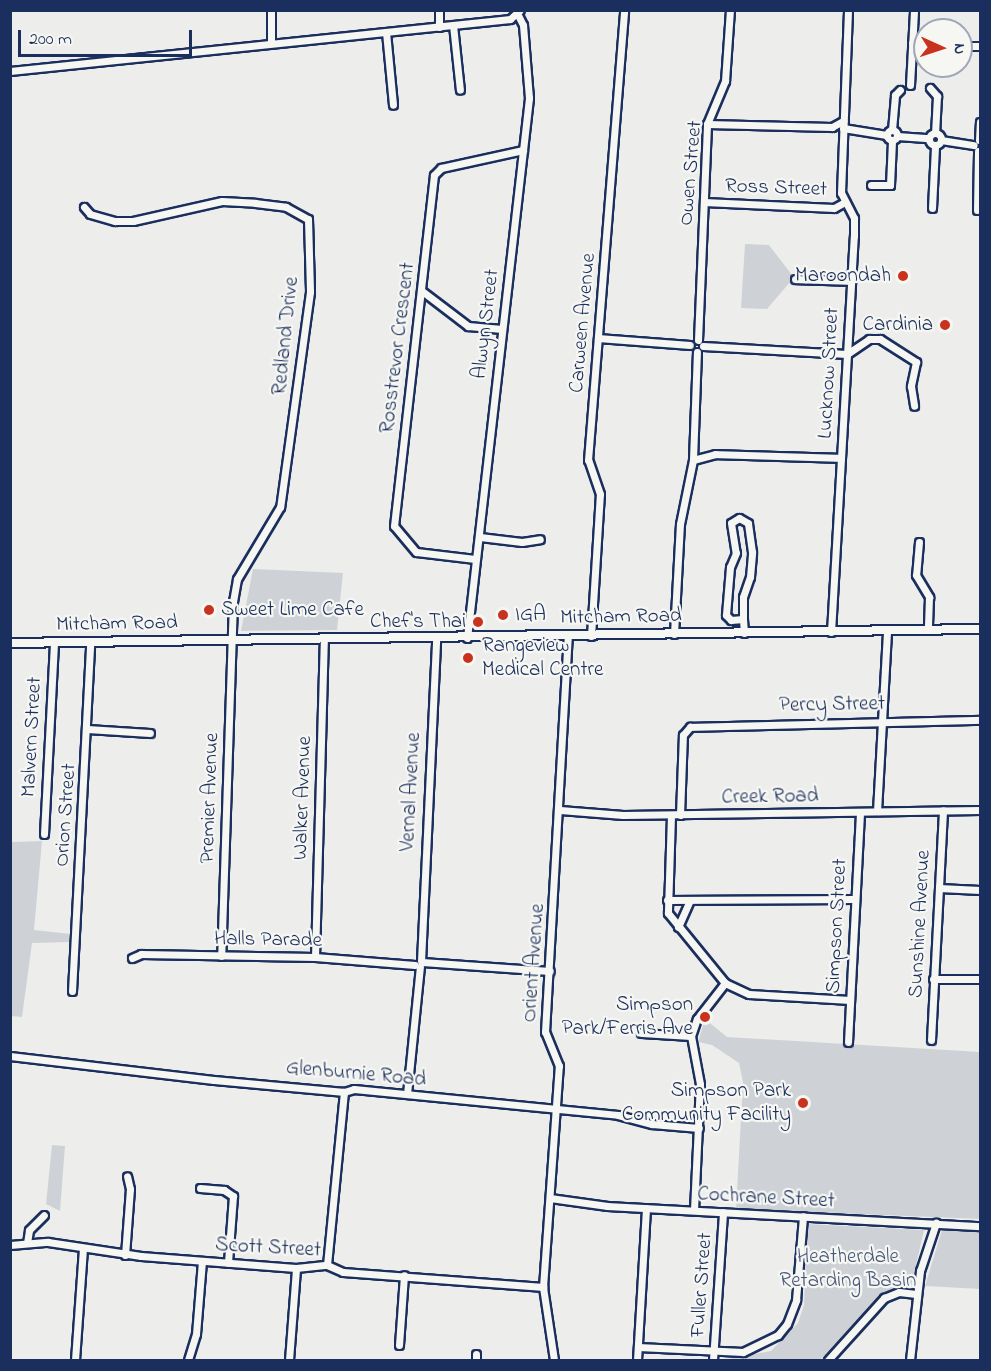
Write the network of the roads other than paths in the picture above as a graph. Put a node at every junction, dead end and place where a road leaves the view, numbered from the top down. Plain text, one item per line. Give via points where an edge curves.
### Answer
1 (272, 10) edge
2 (439, 10) edge
3 (624, 10) edge
4 (730, 10) edge
5 (848, 10) edge
6 (914, 10) edge
7 (519, 13) edge
8 (453, 25) junction
9 (439, 27) junction
10 (386, 32) junction
11 (272, 43) junction
12 (912, 43) joint
13 (10, 71) edge
14 (910, 85) dead end
15 (930, 88) dead end
16 (460, 90) dead end
17 (900, 90) dead end
18 (393, 105) dead end
19 (981, 122) edge
20 (707, 124) junction
21 (843, 125) junction
22 (892, 135) junction
23 (932, 136) junction
24 (938, 143) junction
25 (978, 146) edge
26 (523, 150) junction
27 (871, 185) dead end
28 (704, 202) junction
29 (845, 202) junction
30 (84, 207) dead end
31 (932, 208) dead end
32 (977, 210) dead end
33 (795, 279) dead end
34 (851, 281) junction
35 (422, 291) junction
36 (502, 329) junction
37 (598, 338) junction
38 (699, 346) junction
39 (847, 354) junction
40 (914, 406) dead end
41 (841, 458) junction
42 (693, 460) junction
43 (480, 537) junction
44 (540, 539) dead end
45 (918, 542) dead end
46 (475, 559) junction
47 (743, 619) junction
48 (981, 629) edge
49 (928, 630) junction
50 (887, 631) junction
51 (831, 632) junction
52 (744, 633) junction
53 (674, 634) junction
54 (568, 636) junction
55 (591, 636) junction
56 (436, 638) junction
57 (467, 638) junction
58 (324, 639) junction
59 (231, 640) junction
60 (90, 642) junction
61 (10, 643) edge
62 (54, 643) junction
63 (981, 720) edge
64 (883, 721) junction
65 (87, 729) junction
66 (150, 733) dead end
67 (560, 810) junction
68 (943, 810) junction
69 (981, 810) edge
70 (878, 811) junction
71 (860, 812) junction
72 (670, 815) junction
73 (680, 815) junction
74 (44, 834) dead end
75 (939, 888) junction
76 (981, 890) edge
77 (667, 900) junction
78 (855, 900) junction
79 (689, 902) junction
80 (678, 927) junction
81 (221, 956) junction
82 (315, 957) junction
83 (132, 958) dead end
84 (418, 964) junction
85 (550, 971) junction
86 (933, 979) junction
87 (981, 979) edge
88 (725, 983) junction
89 (72, 991) dead end
90 (850, 1000) junction
91 (641, 1033) dead end
92 (691, 1036) junction
93 (931, 1040) dead end
94 (848, 1042) dead end
95 (10, 1056) edge
96 (344, 1092) junction
97 (407, 1094) junction
98 (557, 1110) junction
99 (699, 1128) junction
100 (127, 1176) dead end
101 (200, 1188) dead end
102 (550, 1198) junction
103 (646, 1208) junction
104 (694, 1210) junction
105 (723, 1212) junction
106 (44, 1215) dead end
107 (803, 1216) junction
108 (936, 1223) junction
109 (981, 1226) edge
110 (27, 1243) junction
111 (10, 1245) edge
112 (83, 1248) junction
113 (125, 1255) junction
114 (202, 1261) junction
115 (228, 1263) junction
116 (327, 1265) junction
117 (296, 1268) junction
118 (404, 1275) junction
119 (543, 1287) junction
120 (916, 1294) junction
121 (399, 1345) dead end
122 (638, 1347) junction
123 (714, 1351) junction
124 (75, 1360) edge
125 (188, 1360) edge
126 (289, 1360) edge
127 (554, 1360) edge
128 (637, 1360) edge
129 (713, 1360) edge
130 (828, 1360) edge
131 (910, 1360) edge

1 - 11 street
2 - 9 street
3 - 37 street, Carween Avenue
4 - 20 street, Owen Street via 725,81
5 - 21 street, Lucknow Street
6 - 12 street
7 - 8 street via 510,19
7 - 26 street, Alwyn Street via 529,98
8 - 9 street
8 - 16 street
9 - 10 street
10 - 11 street
10 - 18 street
11 - 13 street
12 - 14 street
15 - 23 street via 938,96
17 - 22 street via 895,95
19 - 25 street
20 - 21 street
20 - 28 street, Owen Street
21 - 22 street
21 - 29 street, Lucknow Street via 841,193
22 - 23 street
22 - 27 street via 890,185
23 - 24 street
24 - 25 street
24 - 31 street
25 - 32 street
26 - 35 street, Rosstrevor Crescent via 441,168 435,175
26 - 36 street, Alwyn Street
28 - 29 street, Ross Street via 834,208
28 - 38 street, Owen Street
29 - 34 street, Lucknow Street via 854,218
30 - 59 street, Redland Drive via 115,221 133,221 222,201 286,207 308,219 310,292 280,507 237,579
33 - 34 street
34 - 39 street, Lucknow Street
35 - 36 street via 468,326
35 - 46 street, Rosstrevor Crescent via 394,526 416,552
36 - 43 street, Alwyn Street
37 - 38 street
37 - 55 street, Carween Avenue via 588,460 600,494
38 - 39 street
38 - 42 street, Owen Street
39 - 40 street via 869,339 880,339 913,357
39 - 41 street, Lucknow Street
41 - 42 street via 715,454
41 - 51 street, Lucknow Street
42 - 53 street, Owen Street via 680,524
43 - 44 street via 521,542
43 - 46 street, Alwyn Street
45 - 49 street via 916,575 929,597
46 - 57 street, Alwyn Street
47 - 47 street via 731,620 726,615 730,567 736,554 731,523 739,518 748,523 752,552
47 - 52 street
48 - 49 main road, Mitcham Road
49 - 50 main road, Mitcham Road
50 - 51 main road, Mitcham Road
50 - 64 street
51 - 52 main road, Mitcham Road
52 - 53 main road, Mitcham Road
53 - 55 main road, Mitcham Road
54 - 55 main road, Mitcham Road
54 - 57 main road, Mitcham Road
54 - 67 street, Orient Avenue
56 - 57 main road, Mitcham Road
56 - 58 main road, Mitcham Road
56 - 84 street, Vernal Avenue
58 - 59 main road, Mitcham Road
58 - 82 street, Walker Avenue
59 - 60 main road, Mitcham Road
59 - 81 street, Premier Avenue
60 - 62 main road, Mitcham Road
60 - 65 street, Orion Street
61 - 62 main road, Mitcham Road
62 - 74 street, Malvern Street
63 - 64 street, Percy Street
64 - 70 street
64 - 73 street, Percy Street via 709,724 684,730
65 - 66 street
65 - 89 street, Orion Street
67 - 72 street, Creek Road
67 - 85 street, Orient Avenue
68 - 69 street, Creek Road
68 - 70 street, Creek Road
68 - 75 street, Sunshine Avenue
70 - 71 street, Creek Road
71 - 73 street, Creek Road
71 - 78 street, Simpson Street
72 - 73 street, Creek Road
72 - 77 street
75 - 76 street
75 - 86 street, Sunshine Avenue
77 - 79 street
77 - 80 street via 668,913
78 - 79 street
78 - 90 street, Simpson Street
79 - 80 street
80 - 88 street
81 - 82 street, Halls Parade
81 - 83 street, Halls Parade via 141,954
82 - 84 street, Halls Parade
84 - 85 street, Halls Parade
84 - 97 street, Vernal Avenue
85 - 98 street, Orient Avenue via 545,1032 559,1066
86 - 87 street
86 - 93 street, Sunshine Avenue
88 - 90 street via 749,994
88 - 92 street via 697,1019
90 - 94 street, Simpson Street
91 - 92 street
92 - 99 street via 700,1084
95 - 96 street, Glenburnie Road
96 - 97 street, Glenburnie Road
96 - 116 street
97 - 98 street, Glenburnie Road
98 - 99 street, Glenburnie Road
98 - 102 street, Orient Avenue
99 - 104 street
100 - 113 street via 130,1189
101 - 115 street via 224,1190 233,1196
102 - 103 street, Cochrane Street
102 - 119 street, Orient Avenue
103 - 104 street, Cochrane Street
103 - 122 street
104 - 105 street, Cochrane Street
105 - 107 street, Cochrane Street
105 - 123 street, Fuller Street
106 - 110 street via 29,1230
107 - 108 street, Cochrane Street
107 - 123 street via 796,1300 787,1324 778,1335 755,1349
108 - 109 street, Cochrane Street
108 - 120 street
110 - 111 street, Scott Street
110 - 112 street, Scott Street
112 - 113 street, Scott Street
112 - 124 street
113 - 114 street, Scott Street
114 - 115 street, Scott Street
114 - 125 street via 196,1334
115 - 117 street, Scott Street
116 - 117 street, Scott Street
116 - 118 street, Scott Street via 343,1272
117 - 126 street
118 - 119 street, Scott Street
118 - 121 street
119 - 127 street, Orient Avenue
120 - 130 street via 899,1292 884,1298
120 - 131 street
122 - 123 street
122 - 128 street
123 - 129 street, Fuller Street

